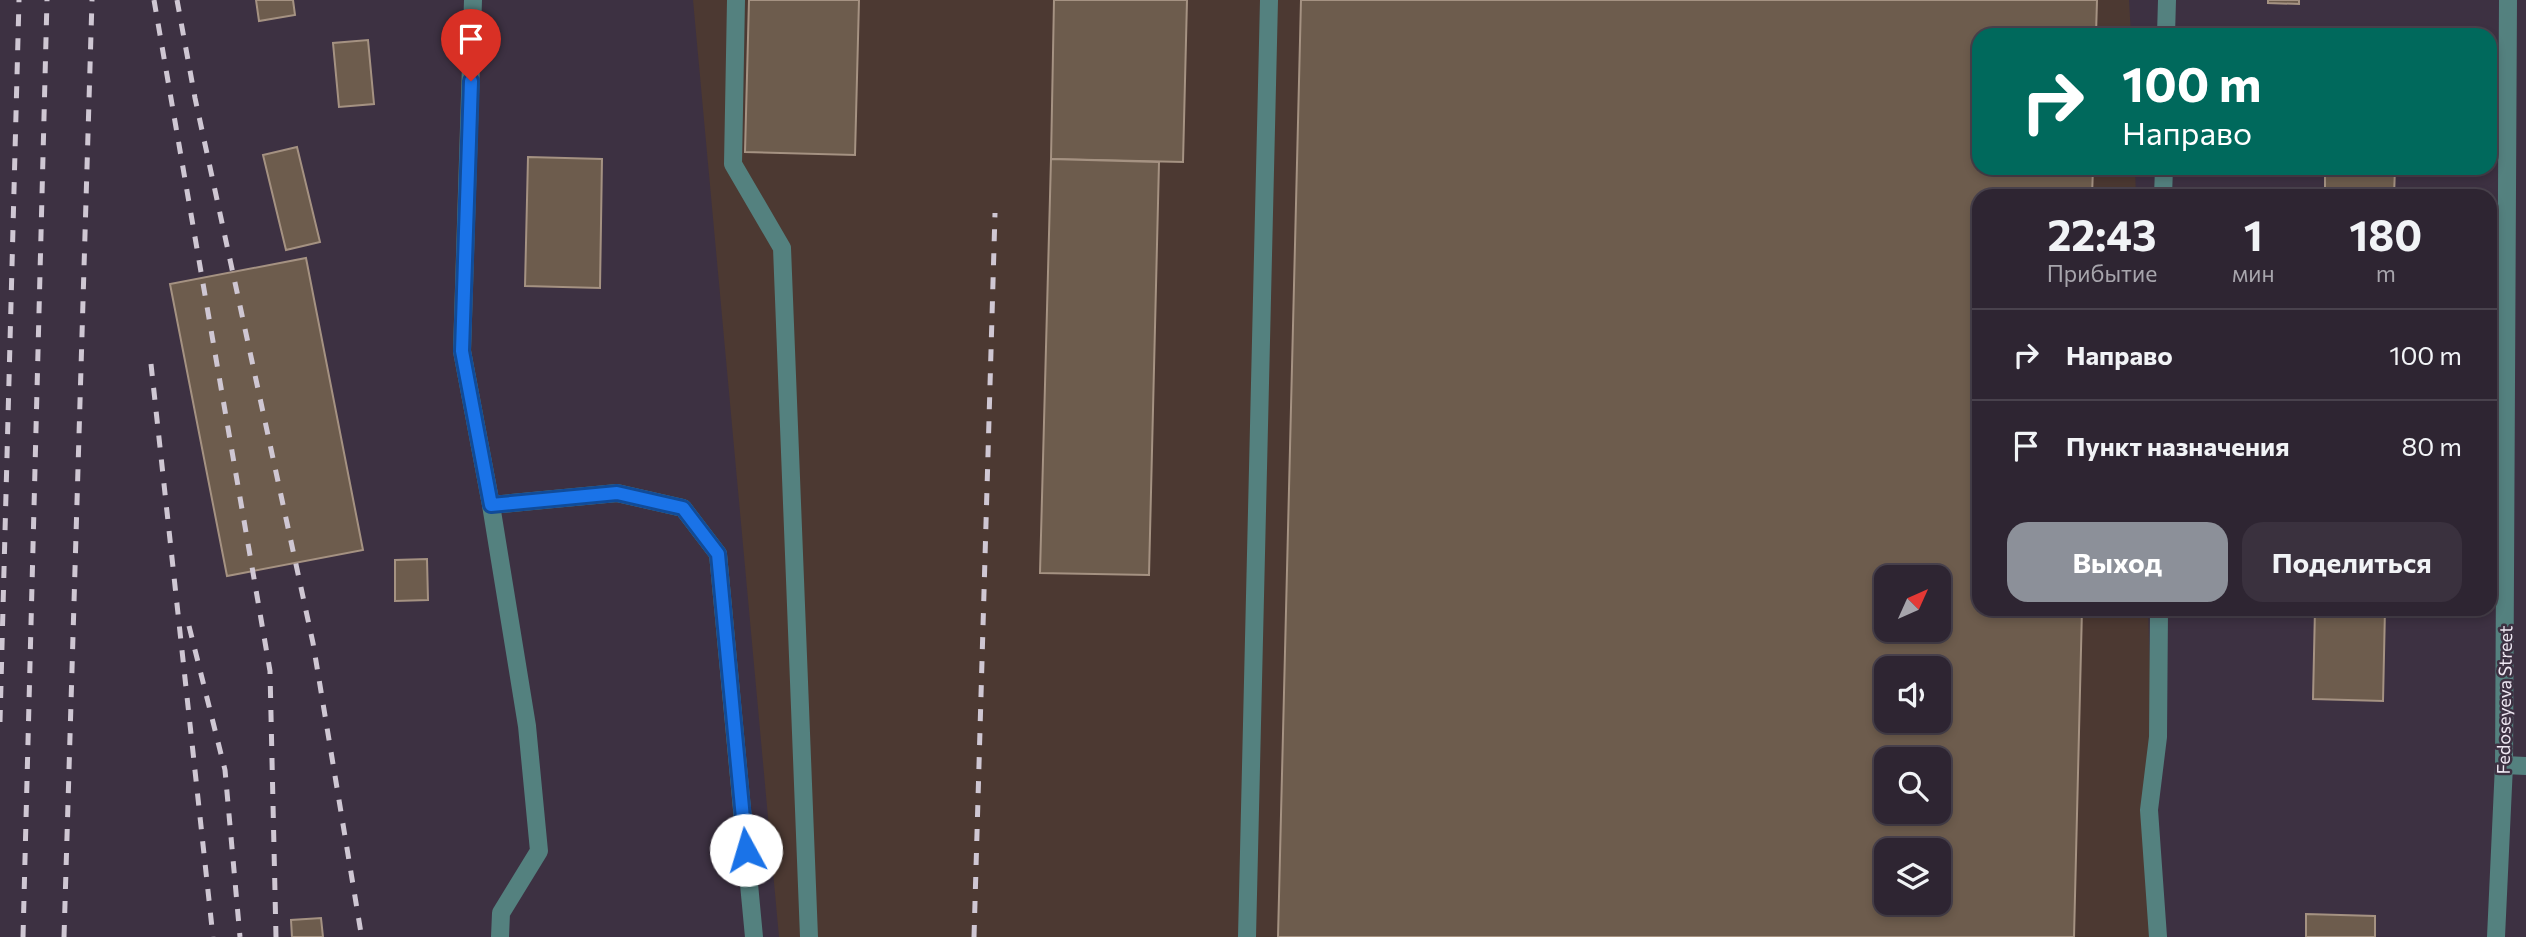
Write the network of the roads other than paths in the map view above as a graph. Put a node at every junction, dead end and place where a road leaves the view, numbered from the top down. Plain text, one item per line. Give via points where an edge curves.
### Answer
1 (473, 0) edge
2 (736, 0) edge
3 (1269, 0) edge
4 (2167, 0) edge
5 (2508, 0) edge
6 (2166, 28) edge
7 (491, 505) junction
8 (2159, 616) edge
9 (2504, 765) junction
10 (2526, 766) edge
11 (500, 937) edge
12 (754, 937) edge
13 (808, 937) edge
14 (1247, 937) edge
15 (2158, 937) edge
16 (2496, 937) edge

1 - 7 street via 462,351
2 - 13 street via 733,164 782,248
3 - 14 street
4 - 6 street
5 - 9 street, Fedoseyeva Street
7 - 11 street via 527,726 539,851 501,913
7 - 12 street via 617,493 683,508 718,554
8 - 15 street via 2158,737 2149,810
9 - 10 street
9 - 16 street, Fedoseyeva Street

